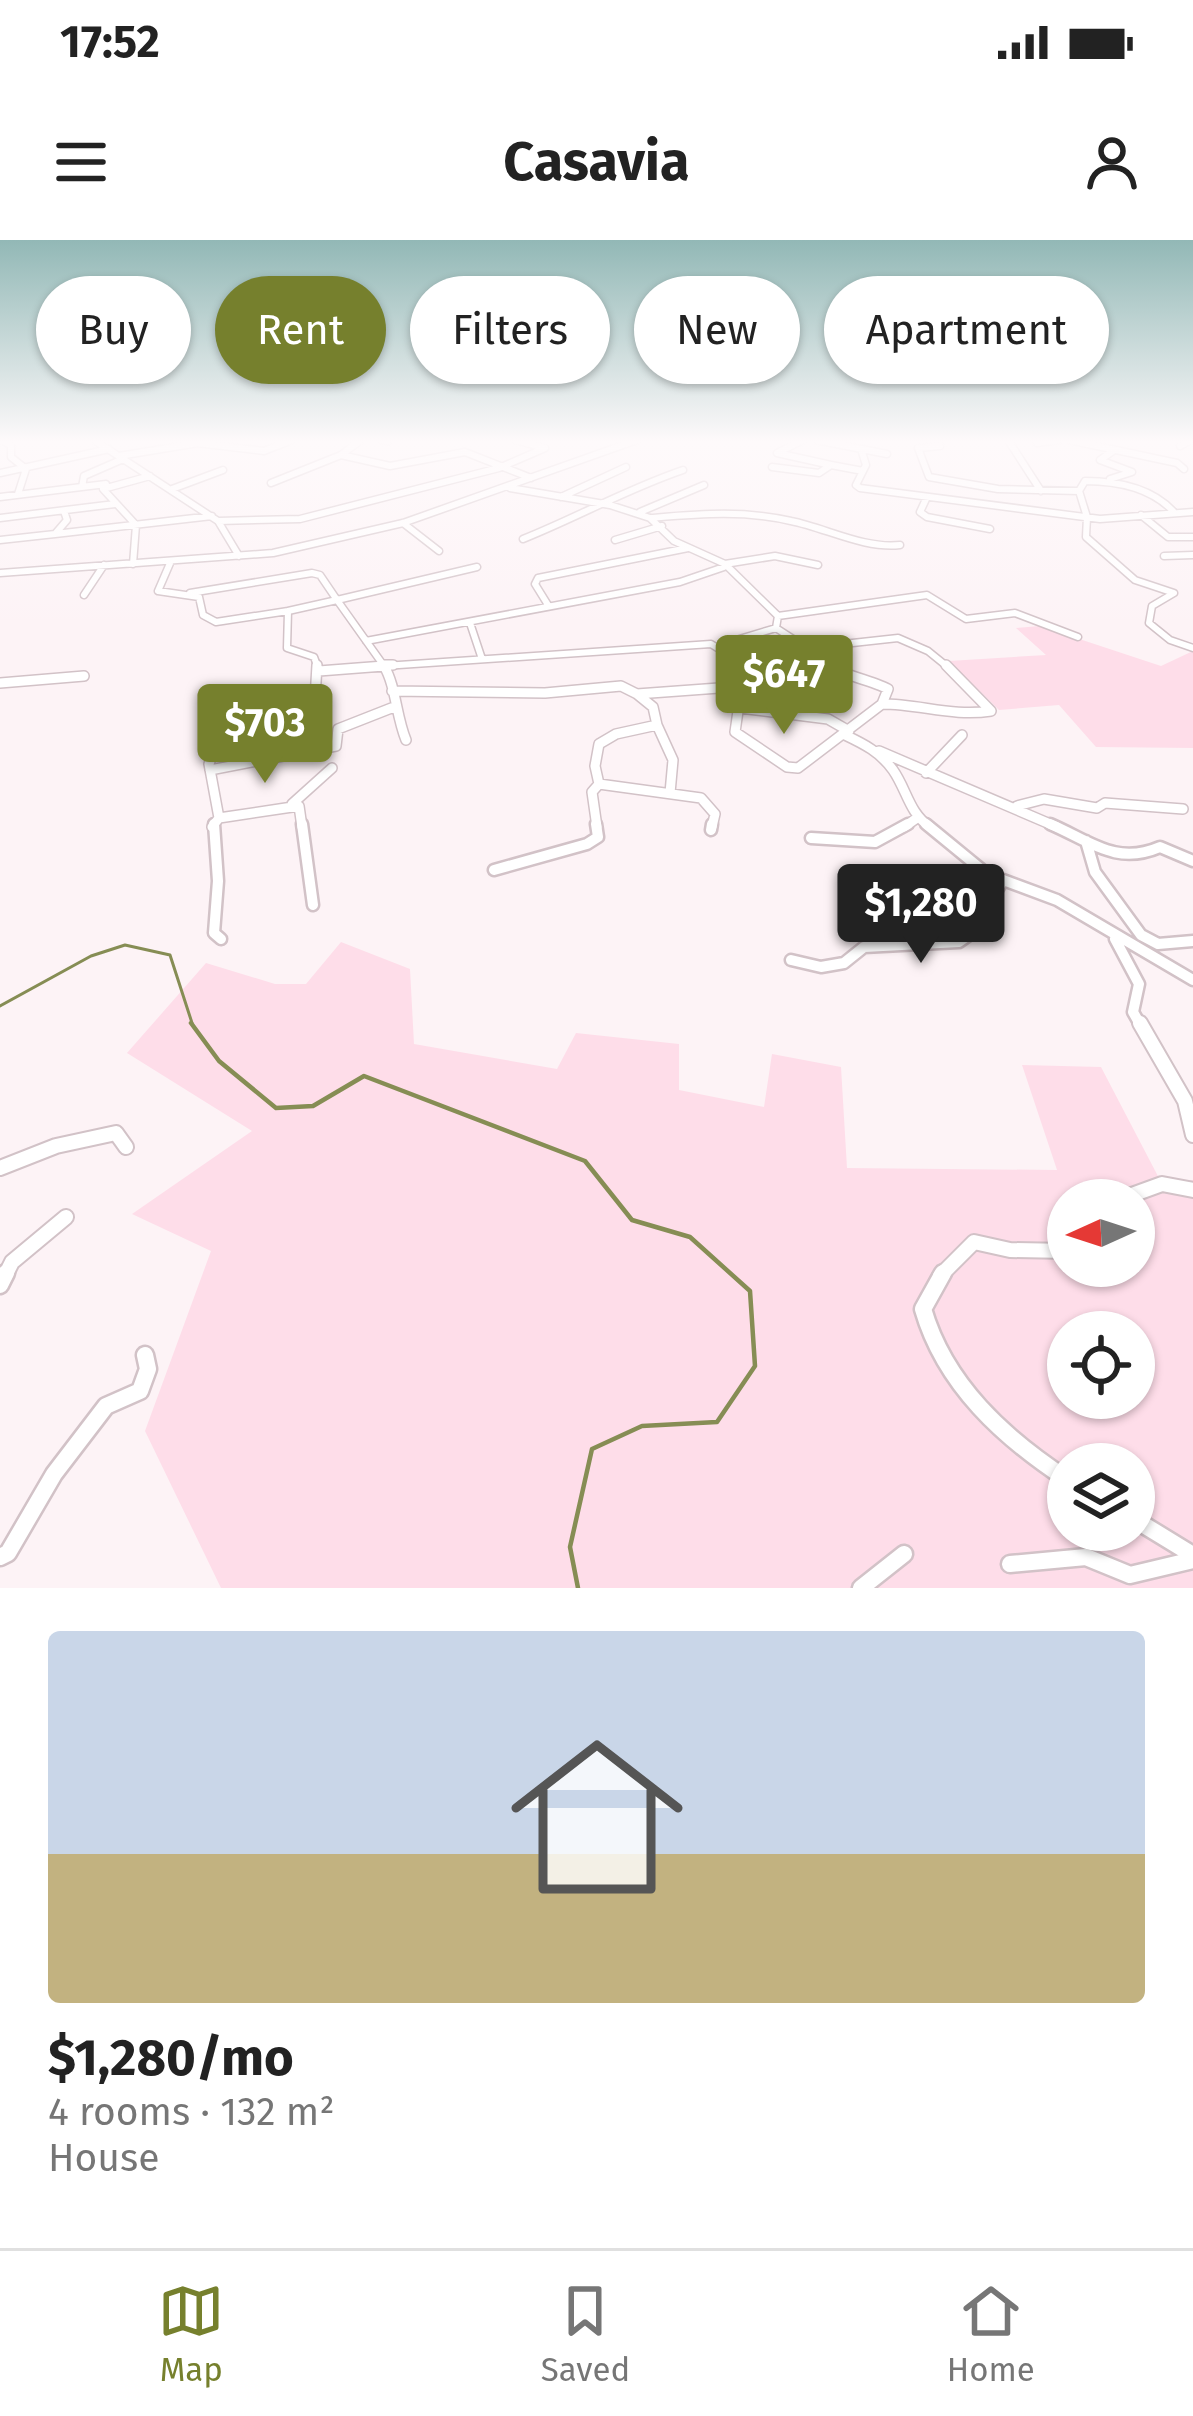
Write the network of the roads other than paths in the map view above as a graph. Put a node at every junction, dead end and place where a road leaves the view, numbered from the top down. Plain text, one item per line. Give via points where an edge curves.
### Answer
1 (104, 503) edge
2 (109, 503) edge
3 (192, 503) edge
4 (366, 503) edge
5 (464, 503) edge
6 (597, 503) joint
7 (660, 503) edge
8 (924, 503) edge
9 (974, 503) edge
10 (1083, 503) edge
11 (1166, 503) edge
12 (64, 511) junction
13 (1173, 511) junction
14 (637, 512) junction
15 (1193, 512) edge
16 (1141, 515) junction
17 (1087, 517) junction
18 (0, 518) edge
19 (650, 518) junction
20 (215, 519) junction
21 (834, 520) dead end
22 (403, 523) junction
23 (136, 525) junction
24 (662, 526) junction
25 (818, 528) junction
26 (990, 529) dead end
27 (55, 534) junction
28 (1193, 538) edge
29 (0, 539) edge
30 (524, 539) dead end
31 (615, 540) dead end
32 (900, 545) dead end
33 (692, 546) junction
34 (439, 551) dead end
35 (1193, 555) edge
36 (239, 556) junction
37 (1164, 556) dead end
38 (171, 561) junction
39 (134, 564) junction
40 (104, 565) junction
41 (724, 566) junction
42 (818, 566) dead end
43 (477, 567) dead end
44 (0, 573) edge
45 (1143, 584) junction
46 (190, 592) junction
47 (84, 595) dead end
48 (337, 600) junction
49 (548, 605) junction
50 (1152, 606) junction
51 (288, 611) junction
52 (778, 616) junction
53 (228, 620) junction
54 (470, 623) junction
55 (286, 627) junction
56 (776, 628) junction
57 (1078, 637) dead end
58 (366, 641) junction
59 (807, 648) junction
60 (1193, 648) edge
61 (726, 649) junction
62 (482, 659) junction
63 (383, 666) junction
64 (320, 671) junction
65 (736, 671) junction
66 (836, 672) junction
67 (85, 676) dead end
68 (0, 683) edge
69 (392, 691) junction
70 (733, 691) junction
71 (638, 694) junction
72 (882, 704) junction
73 (394, 706) junction
74 (740, 708) junction
75 (657, 725) junction
76 (847, 733) junction
77 (962, 735) dead end
78 (406, 740) dead end
79 (876, 750) junction
80 (332, 768) dead end
81 (210, 770) junction
82 (926, 773) junction
83 (599, 784) junction
84 (670, 794) junction
85 (292, 804) junction
86 (1014, 806) junction
87 (1183, 809) dead end
88 (219, 818) junction
89 (917, 818) junction
90 (711, 830) dead end
91 (811, 838) dead end
92 (1085, 838) junction
93 (1193, 861) edge
94 (494, 870) dead end
95 (1002, 882) junction
96 (313, 905) dead end
97 (1114, 936) junction
98 (221, 939) dead end
99 (1193, 941) edge
100 (791, 960) dead end
101 (1193, 980) edge
102 (1193, 1135) edge
103 (126, 1147) dead end
104 (0, 1168) edge
105 (1155, 1187) edge
106 (1193, 1190) edge
107 (66, 1217) dead end
108 (1047, 1251) edge
109 (0, 1285) edge
110 (146, 1354) dead end
111 (1047, 1464) edge
112 (1155, 1533) edge
113 (904, 1554) dead end
114 (0, 1557) edge
115 (1193, 1558) edge
116 (1010, 1564) dead end
117 (861, 1588) edge

1 - 12 street
2 - 23 street
3 - 20 street
4 - 20 street via 300,520
5 - 22 street
6 - 14 street
6 - 30 street
7 - 14 street
8 - 26 street via 927,517
9 - 17 street
10 - 17 street
11 - 13 street
12 - 18 street
12 - 27 street via 67,520
13 - 15 street
13 - 16 street
14 - 19 street
16 - 17 street
16 - 28 street via 1168,537
17 - 45 street via 1086,537 1097,551
19 - 24 street
19 - 25 street via 722,510
20 - 23 street
20 - 36 street
21 - 25 street
22 - 34 street
22 - 36 street
23 - 27 street
23 - 39 street
24 - 31 street
24 - 33 street
25 - 32 street
27 - 29 street
33 - 41 street
33 - 49 street via 538,578
35 - 37 street
36 - 38 street
38 - 39 street
38 - 46 street via 155,589
39 - 40 street
40 - 44 street
40 - 47 street
41 - 42 street via 775,556
41 - 49 street via 680,582
41 - 52 street
43 - 48 street
45 - 50 street
45 - 50 street via 1174,593
46 - 48 street via 313,573
46 - 53 street via 208,620
48 - 51 street
48 - 58 street
49 - 54 street
50 - 60 street via 1155,632
51 - 53 street
51 - 55 street
52 - 56 street
52 - 57 street via 927,595 966,619 1015,614
53 - 55 street
54 - 58 street
54 - 62 street
55 - 64 street via 287,648 314,657
56 - 59 street
56 - 61 street
58 - 63 street
59 - 66 street
59 - 72 street via 906,638 991,711 960,716
61 - 62 street via 644,645
61 - 65 street
62 - 63 street
63 - 64 street
63 - 69 street
64 - 81 street via 315,699 224,720
65 - 66 street
65 - 70 street
66 - 72 street via 877,681 888,689
67 - 68 street
69 - 71 street via 621,686
69 - 73 street
70 - 71 street
70 - 74 street
71 - 75 street
72 - 76 street
73 - 78 street
73 - 81 street via 338,728 336,746
74 - 76 street via 828,719
74 - 76 street via 735,732 787,767 811,762
75 - 83 street via 596,744
75 - 84 street via 673,760
76 - 79 street
77 - 82 street
79 - 82 street
79 - 89 street
80 - 85 street
81 - 88 street
82 - 86 street
83 - 84 street
83 - 94 street via 592,792 598,837
84 - 90 street via 709,803
85 - 88 street
85 - 96 street via 299,806
86 - 87 street via 1044,799
86 - 92 street
88 - 98 street via 212,826 214,933
89 - 91 street via 862,846
89 - 95 street
92 - 93 street via 1107,856 1127,859 1160,847
92 - 99 street via 1095,872 1141,935 1158,944
95 - 97 street via 1057,901
95 - 100 street via 959,943 864,947 844,963 821,967
97 - 101 street
97 - 102 street via 1139,984 1133,1012 1184,1101
103 - 104 street via 116,1132
105 - 106 street
107 - 109 street via 12,1262
108 - 111 street via 974,1242 940,1276 923,1309 943,1359 972,1397
110 - 114 street via 140,1391 106,1406
112 - 115 street
113 - 117 street
115 - 116 street via 1130,1575 1086,1557

